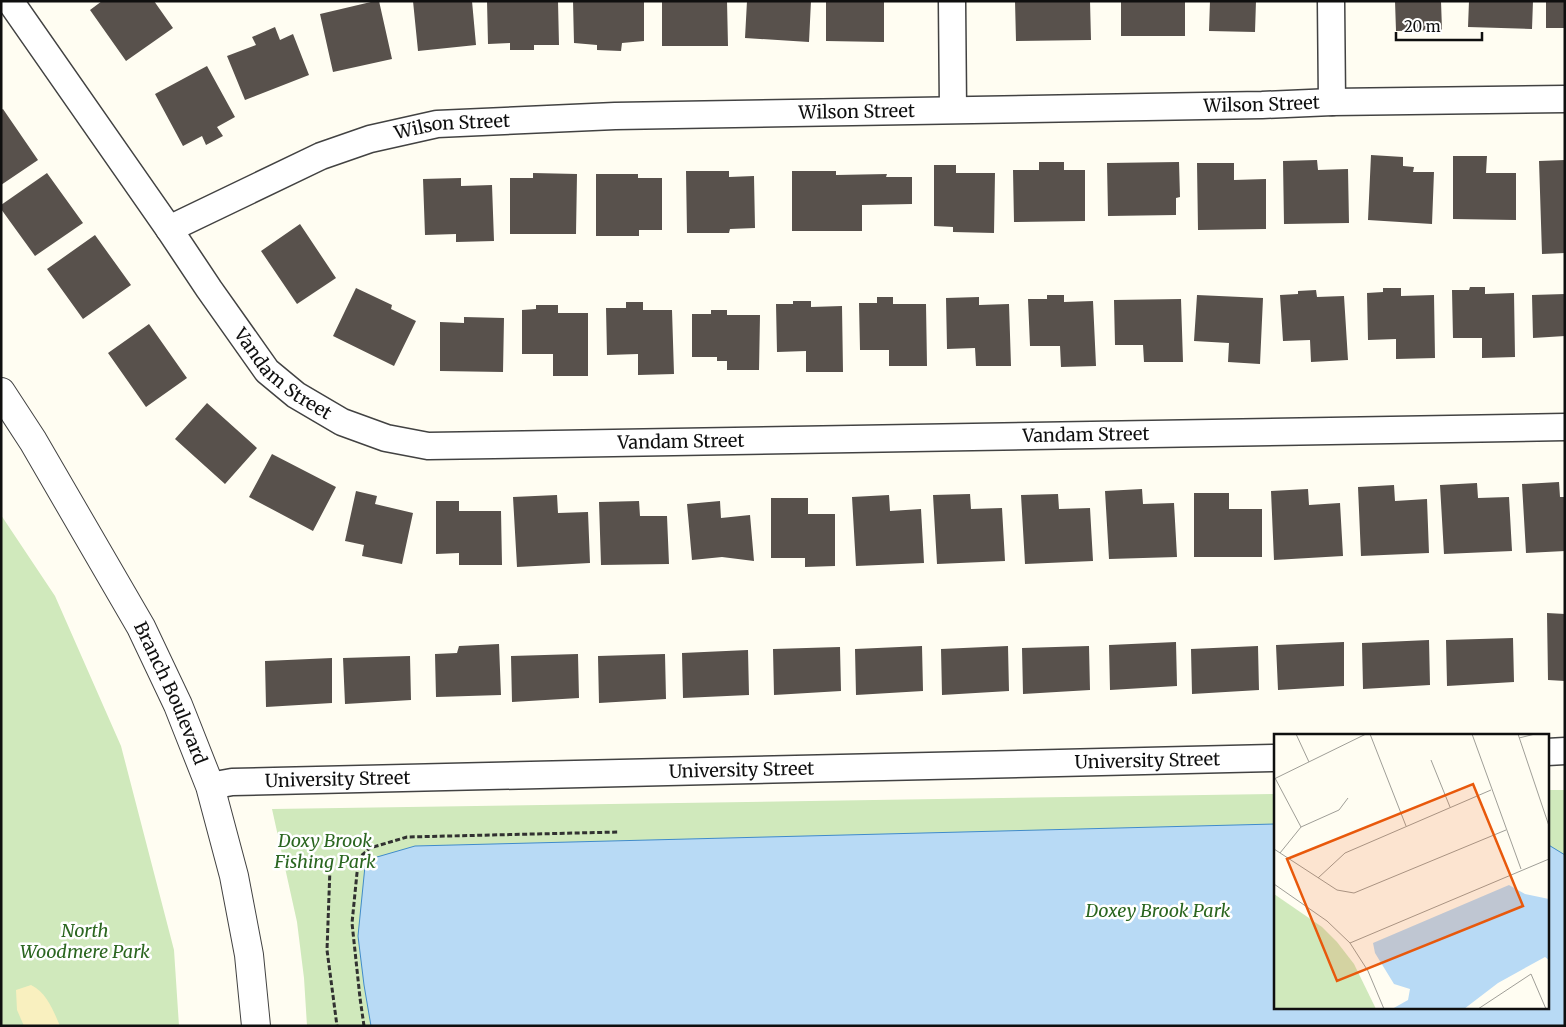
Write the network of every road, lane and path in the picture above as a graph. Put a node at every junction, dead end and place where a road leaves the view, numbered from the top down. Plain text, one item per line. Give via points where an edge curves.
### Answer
1 (10, 1) edge
2 (952, 1) edge
3 (1330, 1) edge
4 (1565, 99) edge
5 (1332, 102) junction
6 (953, 109) junction
7 (169, 229) junction
8 (1, 392) edge
9 (1565, 427) edge
10 (1565, 751) edge
11 (1548, 752) edge
12 (1274, 758) edge
13 (210, 786) junction
14 (619, 832) dead end
15 (330, 868) dead end
16 (256, 1026) edge
17 (337, 1026) edge
18 (364, 1026) edge

1 - 7 street, Vandam Street
2 - 6 street
3 - 5 street
4 - 5 street, Wilson Street
5 - 6 street, Wilson Street
6 - 7 street, Wilson Street via 615,116 437,124 370,139 321,156
7 - 9 street, Vandam Street via 267,371 289,389 342,422 386,438 428,446
8 - 13 street, Branch Boulevard via 141,627 178,705
10 - 11 street
12 - 13 street, University Street via 232,782
13 - 16 street, Branch Boulevard via 234,876 249,955
14 - 18 path via 407,837 370,848 360,857 352,923
15 - 17 path via 327,950

